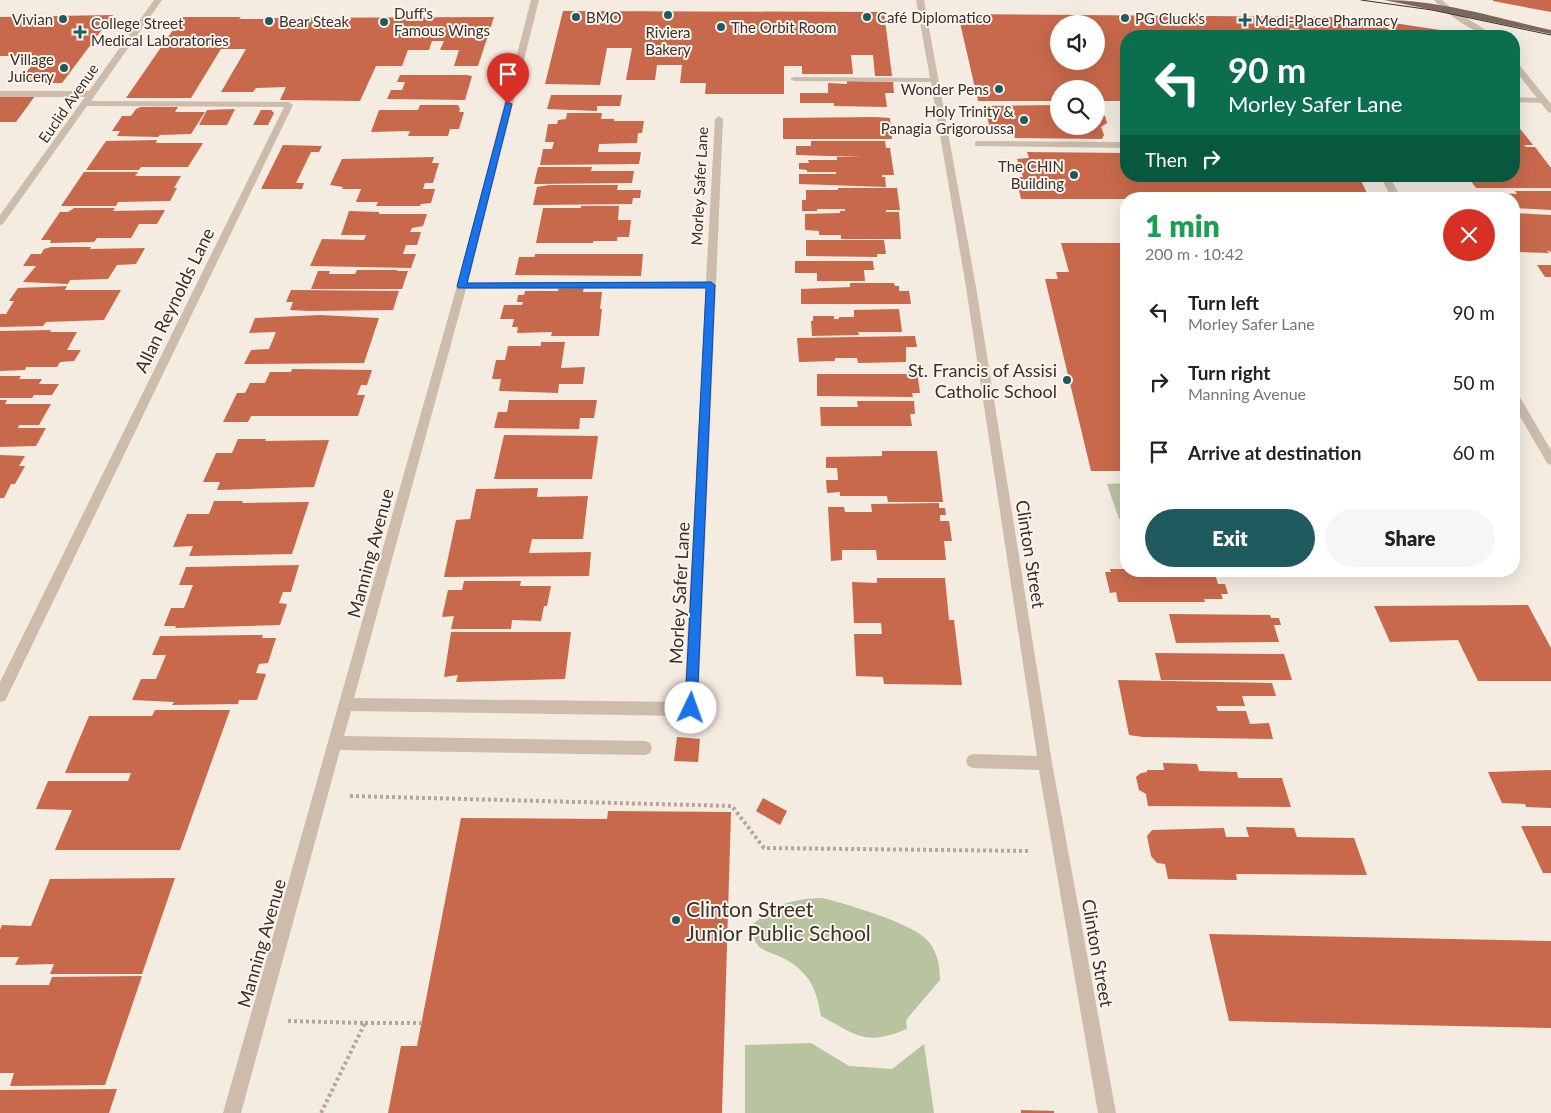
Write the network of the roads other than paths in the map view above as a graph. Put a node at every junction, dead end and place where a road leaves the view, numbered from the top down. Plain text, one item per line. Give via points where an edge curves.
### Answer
1 (158, 0) edge
2 (536, 0) edge
3 (920, 0) edge
4 (1388, 0) edge
5 (1438, 0) edge
6 (1448, 10) junction
7 (1481, 30) edge
8 (1551, 32) edge
9 (1520, 72) edge
10 (794, 79) dead end
11 (933, 80) junction
12 (0, 94) edge
13 (87, 99) junction
14 (1520, 100) edge
15 (1543, 101) junction
16 (1551, 110) edge
17 (719, 119) dead end
18 (1120, 143) edge
19 (978, 144) dead end
20 (0, 222) edge
21 (711, 285) junction
22 (462, 286) junction
23 (1520, 407) edge
24 (1551, 460) edge
25 (0, 696) edge
26 (346, 704) junction
27 (335, 743) junction
28 (645, 748) dead end
29 (973, 761) dead end
30 (1045, 763) junction
31 (232, 1113) edge
32 (1107, 1113) edge

1 - 13 street, Euclid Avenue
2 - 22 street, Manning Avenue
3 - 11 street, Clinton Street
4 - 6 main road
5 - 6 street
6 - 7 street
6 - 8 main road
9 - 15 street
10 - 11 street
11 - 30 street, Clinton Street via 971,287
12 - 13 street
13 - 20 street, Euclid Avenue
13 - 25 street, Allan Reynolds Lane via 289,105
14 - 15 street
15 - 16 street
17 - 21 street, Morley Safer Lane
18 - 19 street
21 - 22 street
21 - 26 street, Morley Safer Lane via 691,708
22 - 26 street, Manning Avenue
23 - 24 street
26 - 27 street, Manning Avenue
27 - 28 street
27 - 31 street, Manning Avenue
29 - 30 street
30 - 32 street, Clinton Street

